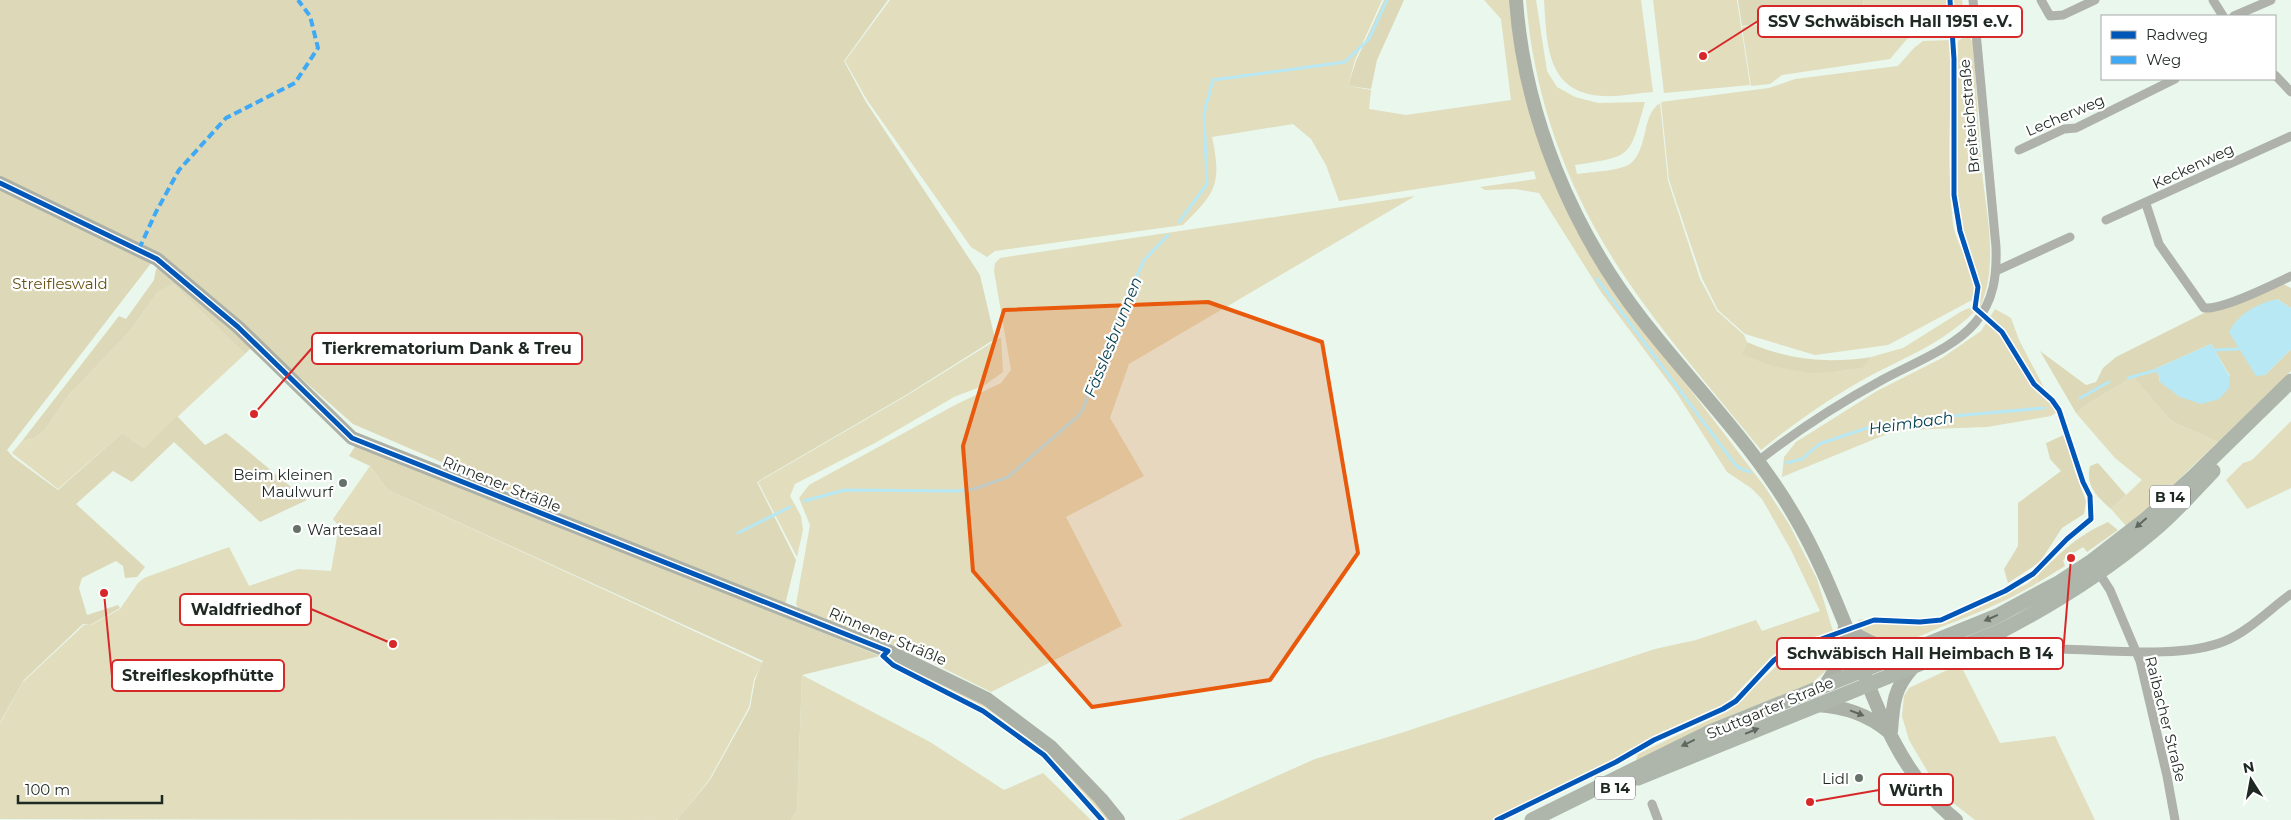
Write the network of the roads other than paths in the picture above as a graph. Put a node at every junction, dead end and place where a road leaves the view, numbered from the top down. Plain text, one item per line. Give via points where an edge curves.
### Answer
1 (1516, 0) edge
2 (1973, 0) edge
3 (2041, 0) edge
4 (2095, 0) edge
5 (2213, 0) edge
6 (2271, 0) edge
7 (2223, 15) edge
8 (2236, 15) edge
9 (2276, 76) edge
10 (2173, 80) edge
11 (2291, 92) edge
12 (2291, 136) edge
13 (2019, 150) dead end
14 (0, 184) edge
15 (2146, 204) junction
16 (2106, 220) dead end
17 (2070, 237) dead end
18 (1996, 271) junction
19 (2291, 276) edge
20 (2291, 381) edge
21 (2291, 395) edge
22 (1757, 462) junction
23 (2099, 573) junction
24 (2291, 594) edge
25 (1847, 630) junction
26 (2060, 648) dead end
27 (1912, 650) junction
28 (2135, 651) junction
29 (1860, 665) junction
30 (1914, 667) junction
31 (1826, 684) junction
32 (1868, 685) junction
33 (1817, 705) junction
34 (1891, 734) junction
35 (1652, 804) dead end
36 (1118, 820) edge
37 (1532, 820) edge
38 (1540, 820) edge
39 (1658, 820) edge
40 (1956, 820) edge
41 (2175, 820) edge

1 - 22 street via 1532,98 1569,204 1625,297
2 - 18 street, Breiteichstraße
3 - 4 street via 2050,16 2064,15
5 - 7 street
6 - 8 street
9 - 11 street
10 - 13 street, Lecherweg via 2076,128 2064,129
12 - 15 street, Keckenweg
14 - 36 street, Rinnener Sträßle via 157,259 238,327 352,438 888,651 964,687 987,699 1051,747
15 - 16 street, Keckenweg
15 - 19 street via 2158,244 2204,308 2228,302
17 - 18 street
18 - 22 street, Breiteichstraße via 1985,308 1964,333 1834,408
20 -> 27 main road, Stuttgarter Straße / B 14 via 2193,477 2138,526 2092,561 1997,616
21 - 23 main road, Stuttgarter Straße / B 14 via 2165,521
22 - 25 street via 1788,505 1813,548
23 - 28 street, Raibacher Straße via 2110,590
23 - 30 main road, Stuttgarter Straße / B 14 via 2047,607 2003,630
24 - 28 street via 2227,640 2205,648
25 - 27 street via 1869,643
25 - 29 street
25 - 31 street via 1835,670
26 - 28 street
27 - 29 main road, Stuttgarter Straße / B 14
28 - 41 street, Raibacher Straße via 2153,715
29 - 31 main road, Stuttgarter Straße / B 14
29 - 32 street
30 - 32 main road, Stuttgarter Straße / B 14
30 - 34 street via 1894,698
31 -> 37 main road, Stuttgarter Straße / B 14 via 1710,732
32 - 33 main road, Stuttgarter Straße / B 14
32 - 34 street
33 -> 34 street via 1857,712
38 -> 33 main road, Stuttgarter Straße / B 14
34 - 40 street via 1920,783
35 - 39 street

